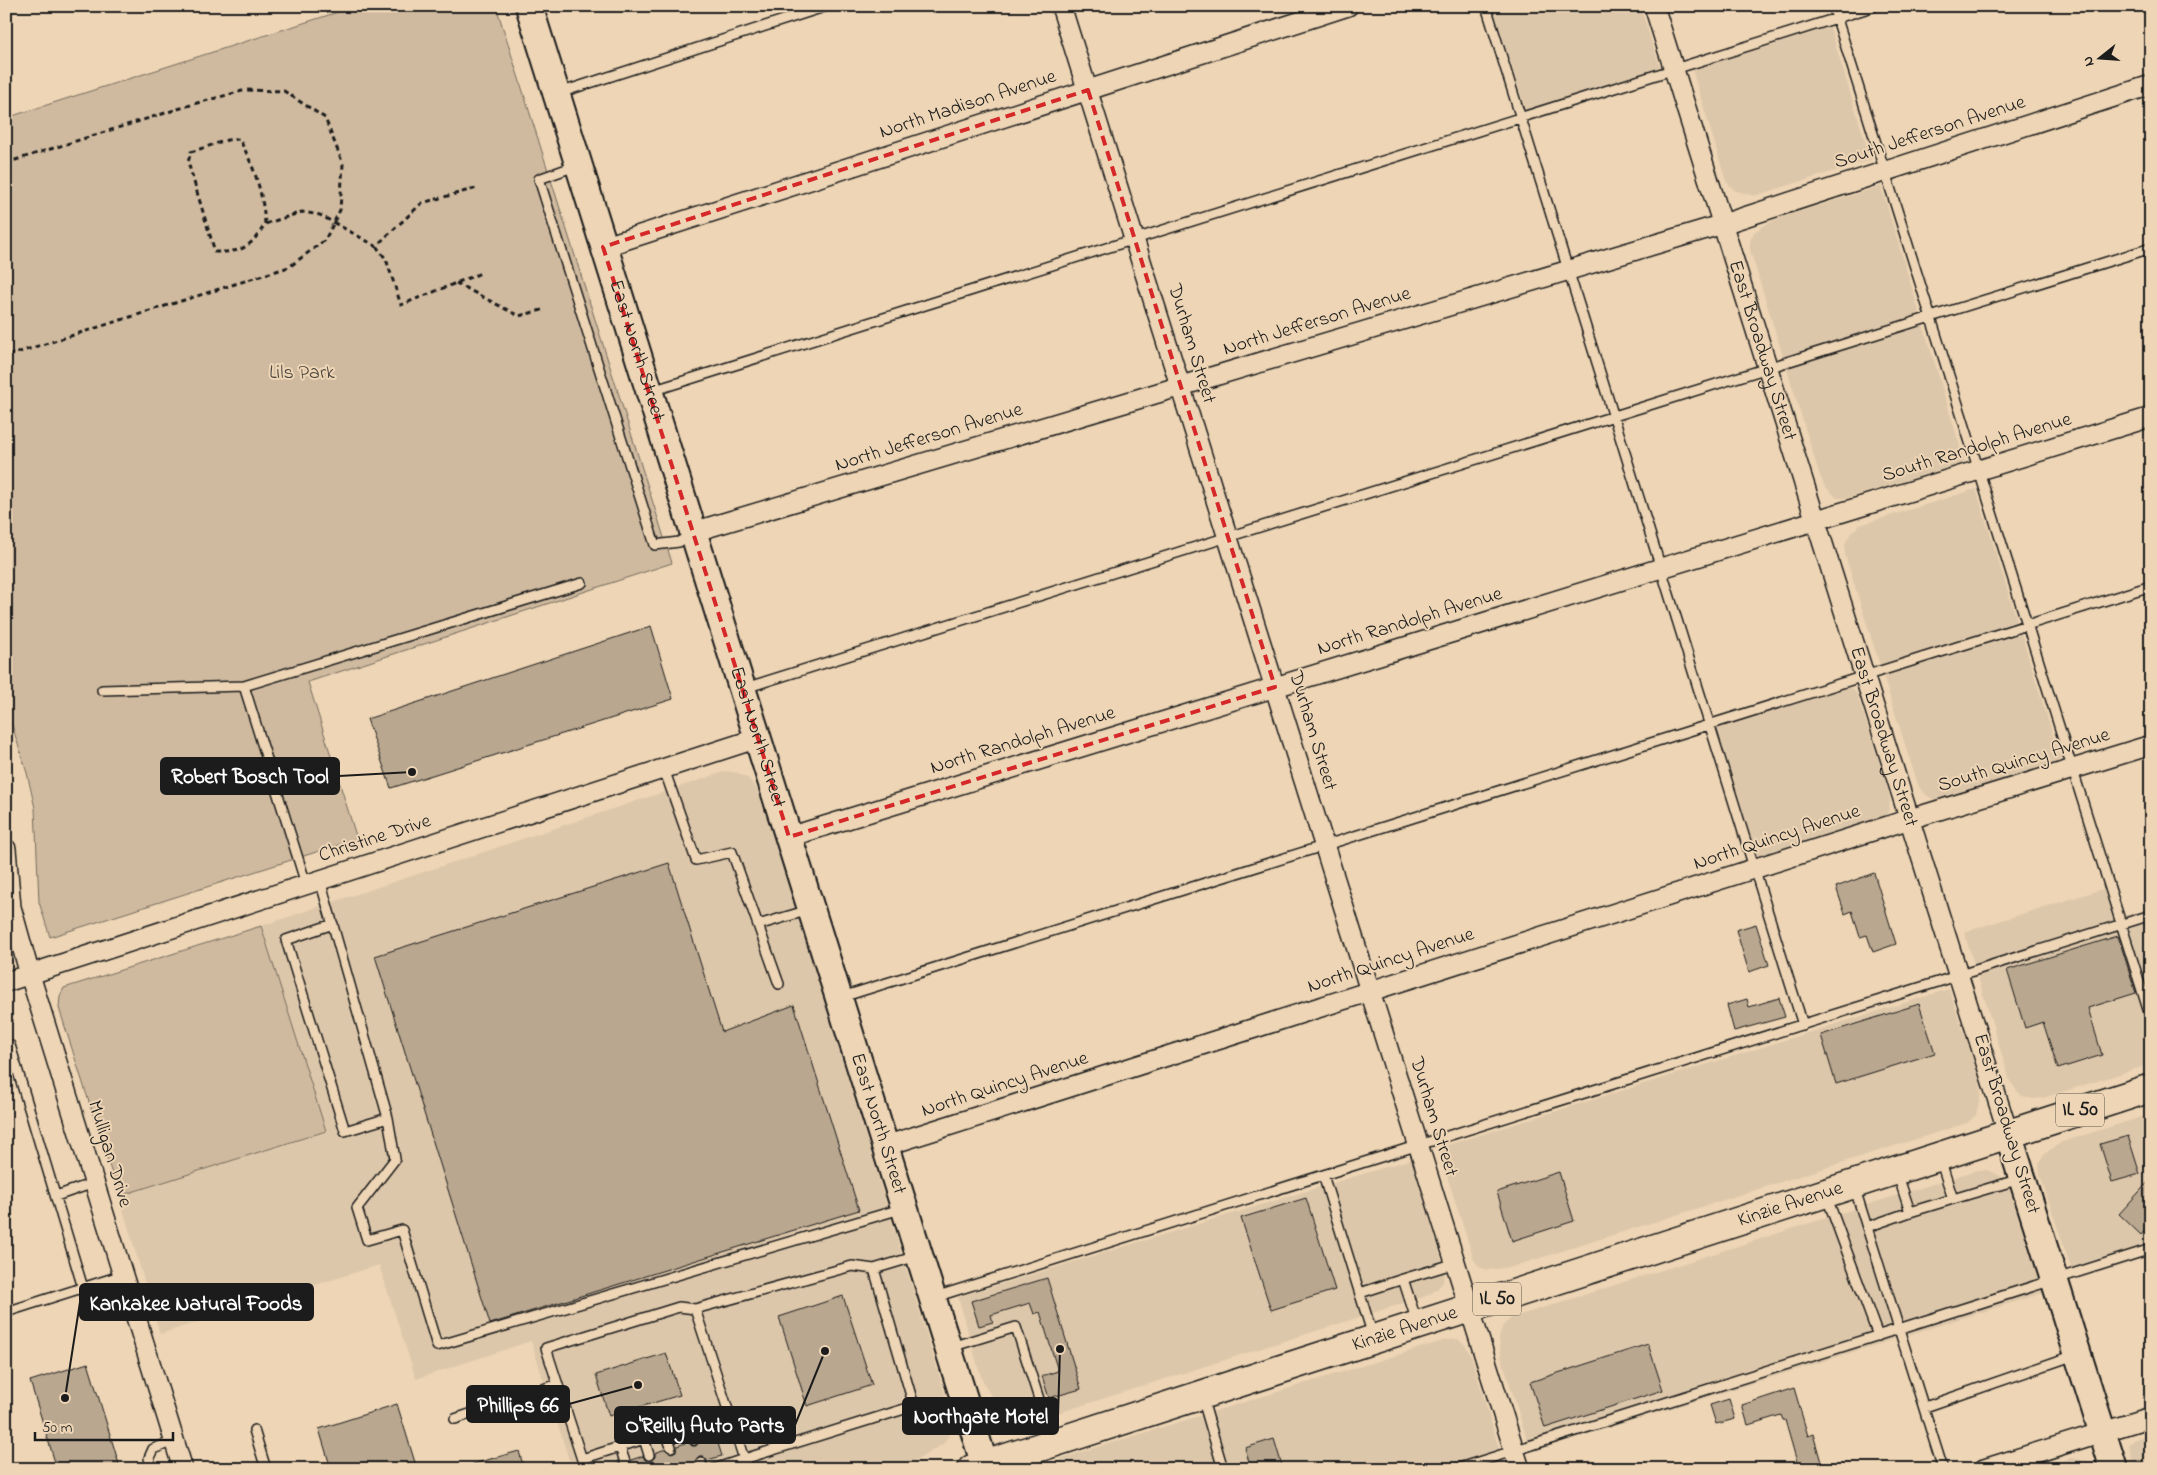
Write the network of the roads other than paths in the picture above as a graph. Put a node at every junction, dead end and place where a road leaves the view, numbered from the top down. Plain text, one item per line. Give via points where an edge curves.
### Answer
1 (529, 6) edge
2 (827, 6) edge
3 (1061, 6) edge
4 (1348, 6) edge
5 (1486, 6) edge
6 (1654, 6) edge
7 (1833, 6) edge
8 (1875, 6) edge
9 (1837, 18) junction
10 (1674, 69) junction
11 (2151, 85) edge
12 (1088, 90) junction
13 (556, 94) junction
14 (1521, 117) junction
15 (578, 165) junction
16 (1885, 172) junction
17 (1723, 224) junction
18 (1134, 239) junction
19 (603, 247) junction
20 (2151, 248) edge
21 (1569, 270) junction
22 (1931, 317) junction
23 (1768, 368) junction
24 (1180, 386) junction
25 (649, 391) junction
26 (1615, 416) junction
27 (2151, 417) edge
28 (1979, 471) junction
29 (1816, 521) junction
30 (693, 532) junction
31 (1228, 537) junction
32 (1662, 568) junction
33 (582, 583) dead end
34 (2151, 586) edge
35 (2027, 624) junction
36 (1864, 675) junction
37 (244, 686) junction
38 (1275, 688) junction
39 (742, 689) junction
40 (102, 690) dead end
41 (1711, 724) junction
42 (758, 738) junction
43 (2151, 745) edge
44 (664, 769) junction
45 (2072, 769) junction
46 (1910, 819) junction
47 (789, 836) junction
48 (1324, 845) junction
49 (6, 849) edge
50 (1756, 868) junction
51 (313, 882) junction
52 (811, 910) junction
53 (2151, 915) edge
54 (333, 924) junction
55 (2121, 924) junction
56 (758, 925) junction
57 (30, 975) junction
58 (1959, 976) junction
59 (6, 982) edge
60 (779, 984) dead end
61 (1370, 992) junction
62 (839, 998) junction
63 (2151, 1019) edge
64 (1803, 1025) junction
65 (6, 1043) edge
66 (2151, 1088) edge
67 (388, 1118) junction
68 (2008, 1133) junction
69 (1418, 1145) junction
70 (886, 1146) junction
71 (1939, 1155) junction
72 (1896, 1169) junction
73 (1324, 1175) junction
74 (2022, 1178) junction
75 (94, 1183) junction
76 (1854, 1183) junction
77 (1825, 1192) junction
78 (56, 1196) junction
79 (1953, 1199) junction
80 (905, 1208) junction
81 (1910, 1212) junction
82 (1867, 1227) junction
83 (2151, 1249) edge
84 (920, 1255) junction
85 (1456, 1263) junction
86 (874, 1269) junction
87 (123, 1275) junction
88 (1403, 1279) junction
89 (2055, 1280) junction
90 (83, 1288) junction
91 (1360, 1293) junction
92 (933, 1298) junction
93 (1469, 1308) junction
94 (695, 1309) junction
95 (6, 1312) edge
96 (1418, 1324) junction
97 (1899, 1329) junction
98 (1878, 1336) junction
99 (1374, 1338) junction
100 (948, 1348) junction
101 (2078, 1354) junction
102 (558, 1384) junction
103 (1201, 1394) junction
104 (1925, 1407) junction
105 (728, 1412) junction
106 (2151, 1417) edge
107 (454, 1419) dead end
108 (690, 1424) junction
109 (254, 1430) dead end
110 (666, 1432) junction
111 (2102, 1432) junction
112 (644, 1439) junction
113 (694, 1440) dead end
114 (174, 1441) junction
115 (1052, 1443) junction
116 (620, 1447) junction
117 (671, 1448) dead end
118 (1514, 1450) junction
119 (649, 1454) dead end
120 (582, 1459) junction
121 (744, 1459) junction
122 (625, 1462) dead end
123 (981, 1467) edge
124 (152, 1469) edge
125 (183, 1469) edge
126 (266, 1469) edge
127 (585, 1469) edge
128 (714, 1469) edge
129 (747, 1469) edge
130 (1223, 1469) edge
131 (1456, 1469) edge
132 (1520, 1469) edge
133 (1943, 1469) edge
134 (1984, 1469) edge
135 (2114, 1469) edge

1 - 13 street, East North Street
2 - 13 lane
3 - 12 street, Durham Street
4 - 12 street, North Madison Avenue
5 - 14 lane
6 - 10 street, East Broadway Street
7 - 9 lane
8 - 9 lane
9 - 10 lane
9 - 16 lane
10 - 14 lane
10 - 17 street, East Broadway Street
11 - 16 street, South Jefferson Avenue
12 - 18 street, Durham Street
12 - 19 street, North Madison Avenue
13 - 15 street, East North Street
14 - 18 lane
14 - 21 lane
15 - 19 street, East North Street
15 - 30 lane via 538,179 655,545 679,542
16 - 17 street, South Jefferson Avenue
16 - 22 lane
17 - 21 street, North Jefferson Avenue
17 - 23 street, East Broadway Street
18 - 24 street, Durham Street
18 - 25 lane
19 - 25 street, East North Street
20 - 22 lane
21 - 24 street, North Jefferson Avenue
21 - 26 lane
22 - 23 lane
22 - 28 lane
23 - 26 lane
23 - 29 street, East Broadway Street
24 - 30 street, North Jefferson Avenue
24 - 31 street, Durham Street
25 - 30 street, East North Street
26 - 31 lane
26 - 32 lane
27 - 28 street, South Randolph Avenue
28 - 29 street, South Randolph Avenue
28 - 35 lane
29 - 32 street, North Randolph Avenue
29 - 36 street, East Broadway Street
30 - 39 street, East North Street
31 - 38 street, Durham Street
31 - 39 lane
32 - 38 street, North Randolph Avenue
32 - 41 lane
33 - 37 lane
34 - 35 lane
35 - 36 lane
35 - 45 lane
36 - 41 lane
36 - 46 street, East Broadway Street
37 - 40 lane
37 - 51 lane
38 - 47 street, North Randolph Avenue
38 - 48 street, Durham Street
39 - 42 street, East North Street
41 - 48 lane
41 - 50 lane
42 - 44 street, Christine Drive
42 - 47 street, East North Street
43 - 45 street, South Quincy Avenue
44 - 51 street, Christine Drive
44 - 56 lane via 696,860 732,852
45 - 46 street, South Quincy Avenue
45 - 55 lane
46 - 50 street, North Quincy Avenue
46 - 58 street, East Broadway Street
47 - 52 street, East North Street
48 - 61 street, Durham Street
48 - 62 lane
49 - 57 street, Mulligan Drive via 11,907
50 - 61 street, North Quincy Avenue
50 - 64 lane
51 - 54 lane
51 - 57 street, Christine Drive
52 - 56 lane
52 - 62 street, East North Street
53 - 55 lane
54 - 67 lane
54 - 67 lane via 286,940 345,1131
55 - 58 lane
55 - 63 lane
56 - 60 lane
57 - 59 street, Christine Drive
57 - 75 street, Mulligan Drive
58 - 64 lane
58 - 68 street, East Broadway Street
61 - 69 street, Durham Street
61 - 70 street, North Quincy Avenue
62 - 70 street, East North Street
64 - 69 lane
65 - 78 lane via 10,1045
66 - 68 main road, IL 50
67 - 80 lane via 395,1159 357,1208 367,1240 402,1230 437,1346
68 - 71 main road, Kinzie Avenue / IL 50
68 - 74 street, East Broadway Street
69 - 73 lane
69 - 85 street, Durham Street
70 - 80 street, East North Street
71 - 72 main road, Kinzie Avenue / IL 50
71 - 79 lane
72 - 76 main road, Kinzie Avenue / IL 50
72 - 81 lane
73 - 91 lane
73 - 92 lane
74 - 79 lane
74 - 89 street, East Broadway Street
75 - 78 lane
75 - 87 street, Mulligan Drive
76 - 77 main road, Kinzie Avenue / IL 50
76 - 82 lane
77 - 93 main road, Kinzie Avenue / IL 50
77 - 98 lane
78 - 90 lane
79 - 81 lane
80 - 84 street, East North Street
81 - 82 lane
82 - 97 lane
83 - 89 lane
84 - 86 lane
84 - 92 street, East North Street
85 - 88 lane
85 - 93 street, Durham Street
86 - 94 lane via 852,1266
86 - 121 lane via 914,1406
87 - 90 lane
87 - 114 street, Mulligan Drive
88 - 91 lane
88 - 96 lane
89 - 97 lane
89 - 101 street, East Broadway Street
90 - 95 lane
91 - 99 lane
92 - 100 street, East North Street
93 - 96 main road, Kinzie Avenue / IL 50
93 - 118 street, Durham Street
94 - 102 lane via 679,1307 546,1348
94 - 105 lane
96 - 99 main road, Kinzie Avenue / IL 50
97 - 98 lane
97 - 104 lane
98 - 118 lane
99 - 103 main road, Kinzie Avenue / IL 50
100 - 115 lane via 1016,1327
100 - 123 street, East North Street
101 - 104 lane
101 - 111 street, East Broadway Street
102 - 107 lane
102 - 120 lane
103 - 115 main road, Kinzie Avenue / IL 50
103 - 130 lane
104 - 133 lane
105 - 108 lane
105 - 121 lane
106 - 111 street
108 - 110 lane
108 - 113 lane
109 - 126 lane
110 - 112 lane
110 - 117 lane
111 - 134 street
111 - 135 street, East Broadway Street
112 - 116 lane
112 - 119 lane
114 - 124 lane via 153,1449 149,1458
114 - 125 street, Mulligan Drive
115 - 123 main road, Kinzie Avenue / IL 50
116 - 120 lane
116 - 122 lane
118 - 131 lane
118 - 132 street, Durham Street
120 - 127 lane
121 - 128 lane
121 - 129 lane

